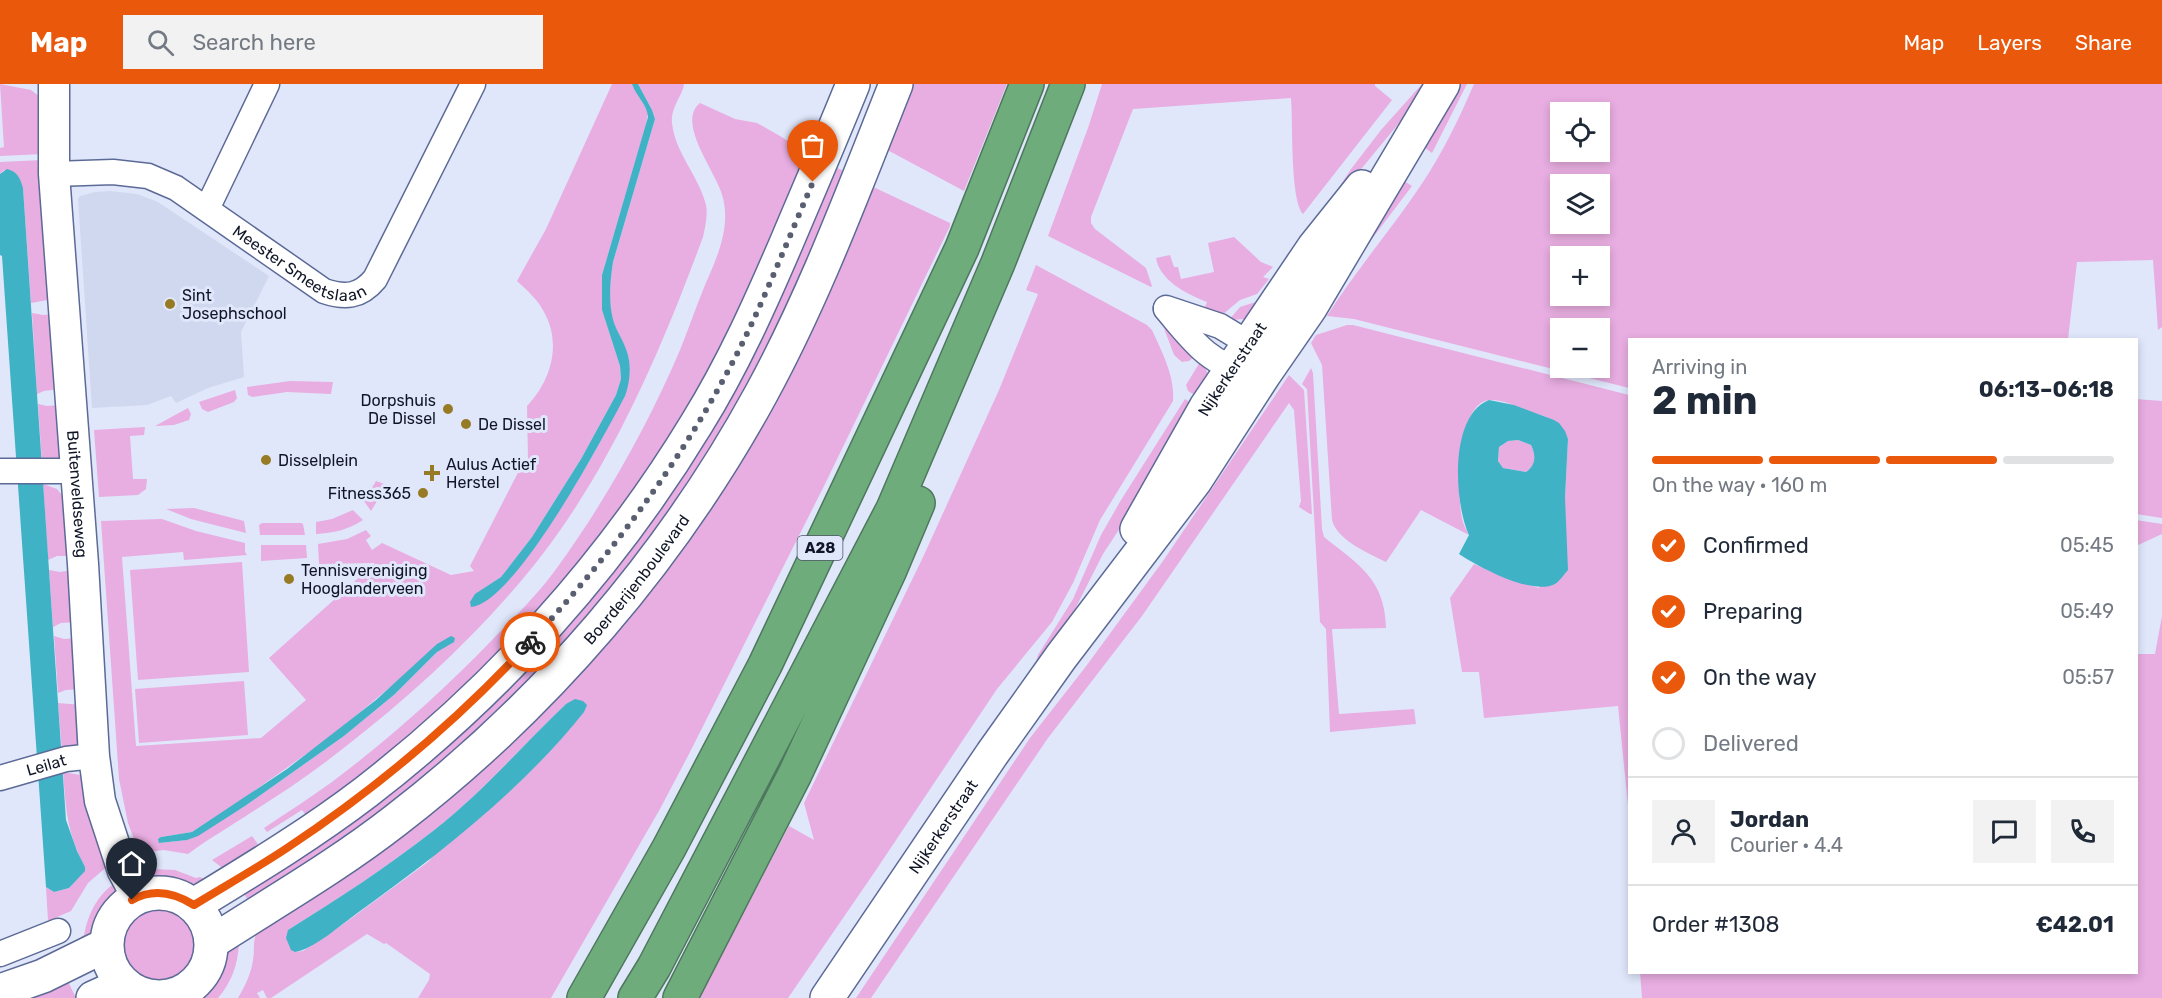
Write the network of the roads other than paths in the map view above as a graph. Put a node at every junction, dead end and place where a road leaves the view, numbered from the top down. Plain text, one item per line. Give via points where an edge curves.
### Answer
1 (49, 84) edge
2 (54, 84) edge
3 (267, 84) edge
4 (473, 84) edge
5 (853, 84) edge
6 (896, 84) edge
7 (1027, 84) edge
8 (1068, 84) edge
9 (1437, 93) edge
10 (1046, 143) junction
11 (54, 174) junction
12 (207, 209) junction
13 (1240, 356) junction
14 (1265, 373) junction
15 (7, 471) edge
16 (61, 471) junction
17 (1061, 657) junction
18 (80, 758) junction
19 (0, 778) edge
20 (137, 897) junction
21 (194, 905) junction
22 (58, 931) dead end
23 (212, 942) junction
24 (106, 945) junction
25 (0, 954) edge
26 (124, 984) junction
27 (0, 991) edge
28 (186, 995) edge
29 (93, 998) edge
30 (584, 998) edge
31 (635, 998) edge
32 (680, 998) edge
33 (828, 998) edge

1 - 2 street
2 - 11 street, Buitenveldseweg
3 - 12 street
4 - 12 street, Meester Smeetslaan via 375,279 356,294 324,291
5 - 21 main road via 753,321 698,422 668,471 561,610 477,697 386,777 287,848
6 - 23 main road, Boerderijenboulevard via 813,289 755,404 675,529 627,593 511,721 426,796 309,883
7 - 30 highway, A28 via 962,248 765,665 669,848
8 - 10 highway, A28
9 - 13 main road, Nijkerkerstraat via 1314,247
9 - 14 main road, Nijkerkerstraat via 1310,309
10 - 31 highway, A28 via 893,509
10 - 32 highway, A28 via 1014,270 889,572 795,774
11 - 12 street, Meester Smeetslaan via 113,172 148,176 176,188
11 - 16 street, Buitenveldseweg
13 - 14 street
13 - 17 main road, Nijkerkerstraat via 1206,407
14 - 17 main road, Nijkerkerstraat via 1195,481
15 - 16 street
16 - 18 street, Buitenveldseweg via 83,564
17 - 33 main road, Nijkerkerstraat
18 - 19 street, Leilat
18 - 20 street, Buitenveldseweg via 100,801 123,872
20 - 21 main road via 159,892
20 - 24 main road via 114,918
21 - 23 main road via 204,917
22 - 25 street
23 - 28 main road via 207,968
24 - 26 main road via 115,974
24 - 27 main road via 43,976
26 - 28 main road via 150,997
26 - 29 main road

